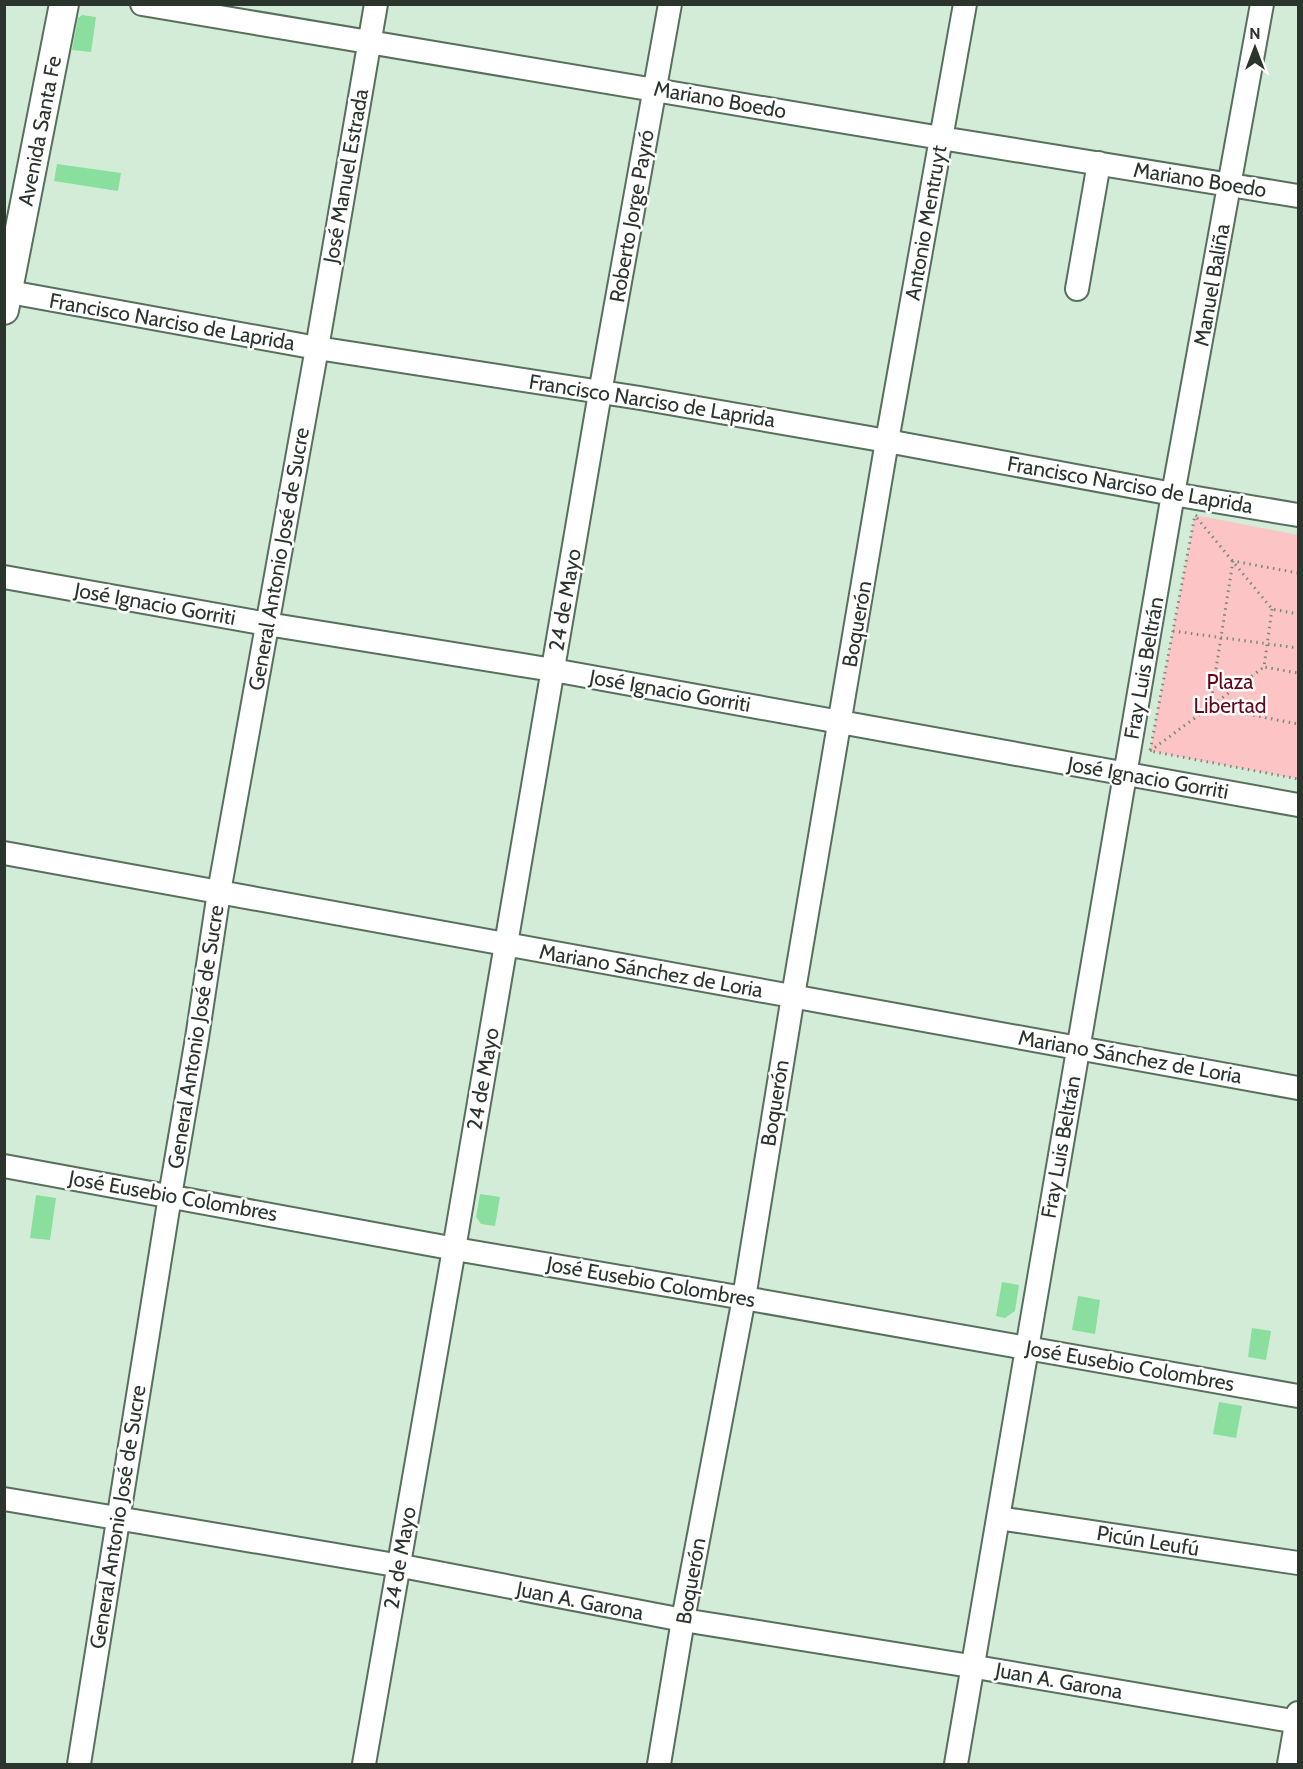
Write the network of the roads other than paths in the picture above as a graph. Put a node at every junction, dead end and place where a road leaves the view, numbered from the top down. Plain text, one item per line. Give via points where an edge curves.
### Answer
1 (64, 4) edge
2 (142, 4) edge
3 (376, 4) edge
4 (670, 4) edge
5 (965, 4) edge
6 (1263, 4) edge
7 (370, 42) junction
8 (656, 89) junction
9 (941, 138) junction
10 (1099, 163) junction
11 (1231, 184) junction
12 (1299, 196) edge
13 (1077, 289) dead end
14 (6, 298) edge
15 (317, 348) junction
16 (600, 393) junction
17 (887, 441) junction
18 (1173, 494) junction
19 (1299, 515) edge
20 (4, 578) edge
21 (267, 624) junction
22 (553, 670) junction
23 (840, 722) junction
24 (1125, 774) junction
25 (1299, 805) edge
26 (4, 853) edge
27 (219, 892) junction
28 (506, 944) junction
29 (793, 996) junction
30 (1078, 1048) junction
31 (1299, 1088) edge
32 (4, 1166) edge
33 (170, 1196) junction
34 (454, 1249) junction
35 (744, 1298) junction
36 (1028, 1348) junction
37 (1299, 1396) edge
38 (4, 1499) edge
39 (118, 1518) junction
40 (998, 1518) junction
41 (1299, 1563) edge
42 (398, 1566) junction
43 (683, 1620) junction
44 (974, 1666) junction
45 (1298, 1719) edge
46 (79, 1764) edge
47 (364, 1764) edge
48 (659, 1764) edge
49 (956, 1764) edge
50 (1289, 1764) edge

1 - 14 main road, Avenida Santa Fe
2 - 7 street, Mariano Boedo
3 - 7 street, José Manuel Estrada
4 - 8 street, Roberto Jorge Payró
5 - 9 street, Antonio Mentruyt
6 - 11 street, Manuel Baliña
7 - 8 street, Mariano Boedo
7 - 15 street, José Manuel Estrada
8 - 9 street, Mariano Boedo
8 - 16 street, Roberto Jorge Payró
9 - 10 street, Mariano Boedo
9 - 17 street, Antonio Mentruyt
10 - 11 street, Mariano Boedo
10 - 13 street
11 - 12 street, Mariano Boedo
11 - 18 street, Manuel Baliña
14 - 15 street, Francisco Narciso de Laprida
15 - 16 street, Francisco Narciso de Laprida
15 - 21 street, General Antonio José de Sucre
16 - 17 street, Francisco Narciso de Laprida
16 - 22 street, 24 de Mayo
17 - 18 street, Francisco Narciso de Laprida
17 - 23 street, Boquerón
18 - 19 street, Francisco Narciso de Laprida
18 - 24 street, Fray Luis Beltrán
20 - 21 street, José Ignacio Gorriti
21 - 22 street, José Ignacio Gorriti
21 - 27 street, General Antonio José de Sucre
22 - 23 street, José Ignacio Gorriti
22 - 28 street, 24 de Mayo
23 - 24 street, José Ignacio Gorriti
23 - 29 street, Boquerón
24 - 25 street, José Ignacio Gorriti
24 - 30 street, Fray Luis Beltrán
26 - 27 street, Mariano Sánchez de Loria
27 - 28 street, Mariano Sánchez de Loria
27 - 33 street, General Antonio José de Sucre
28 - 29 street, Mariano Sánchez de Loria
28 - 34 street, 24 de Mayo
29 - 30 street, Mariano Sánchez de Loria
29 - 35 street, Boquerón
30 - 31 street, Mariano Sánchez de Loria
30 - 36 street, Fray Luis Beltrán
32 - 33 street, José Eusebio Colombres
33 - 34 street, José Eusebio Colombres
33 - 39 street, General Antonio José de Sucre
34 - 35 street, José Eusebio Colombres
34 - 42 street, 24 de Mayo
35 - 36 street, José Eusebio Colombres
35 - 43 street, Boquerón
36 - 37 street, José Eusebio Colombres
36 - 40 street, Fray Luis Beltrán
38 - 39 street, Juan A. Garona
39 - 42 street, Juan A. Garona
39 - 46 street, General Antonio José de Sucre
40 - 41 street, Picún Leufú
40 - 44 street, Fray Luis Beltrán
42 - 43 street, Juan A. Garona
42 - 47 street, 24 de Mayo
43 - 44 street, Juan A. Garona
43 - 48 street, Boquerón
44 - 45 street, Juan A. Garona
44 - 49 street, Fray Luis Beltrán
45 - 50 street

